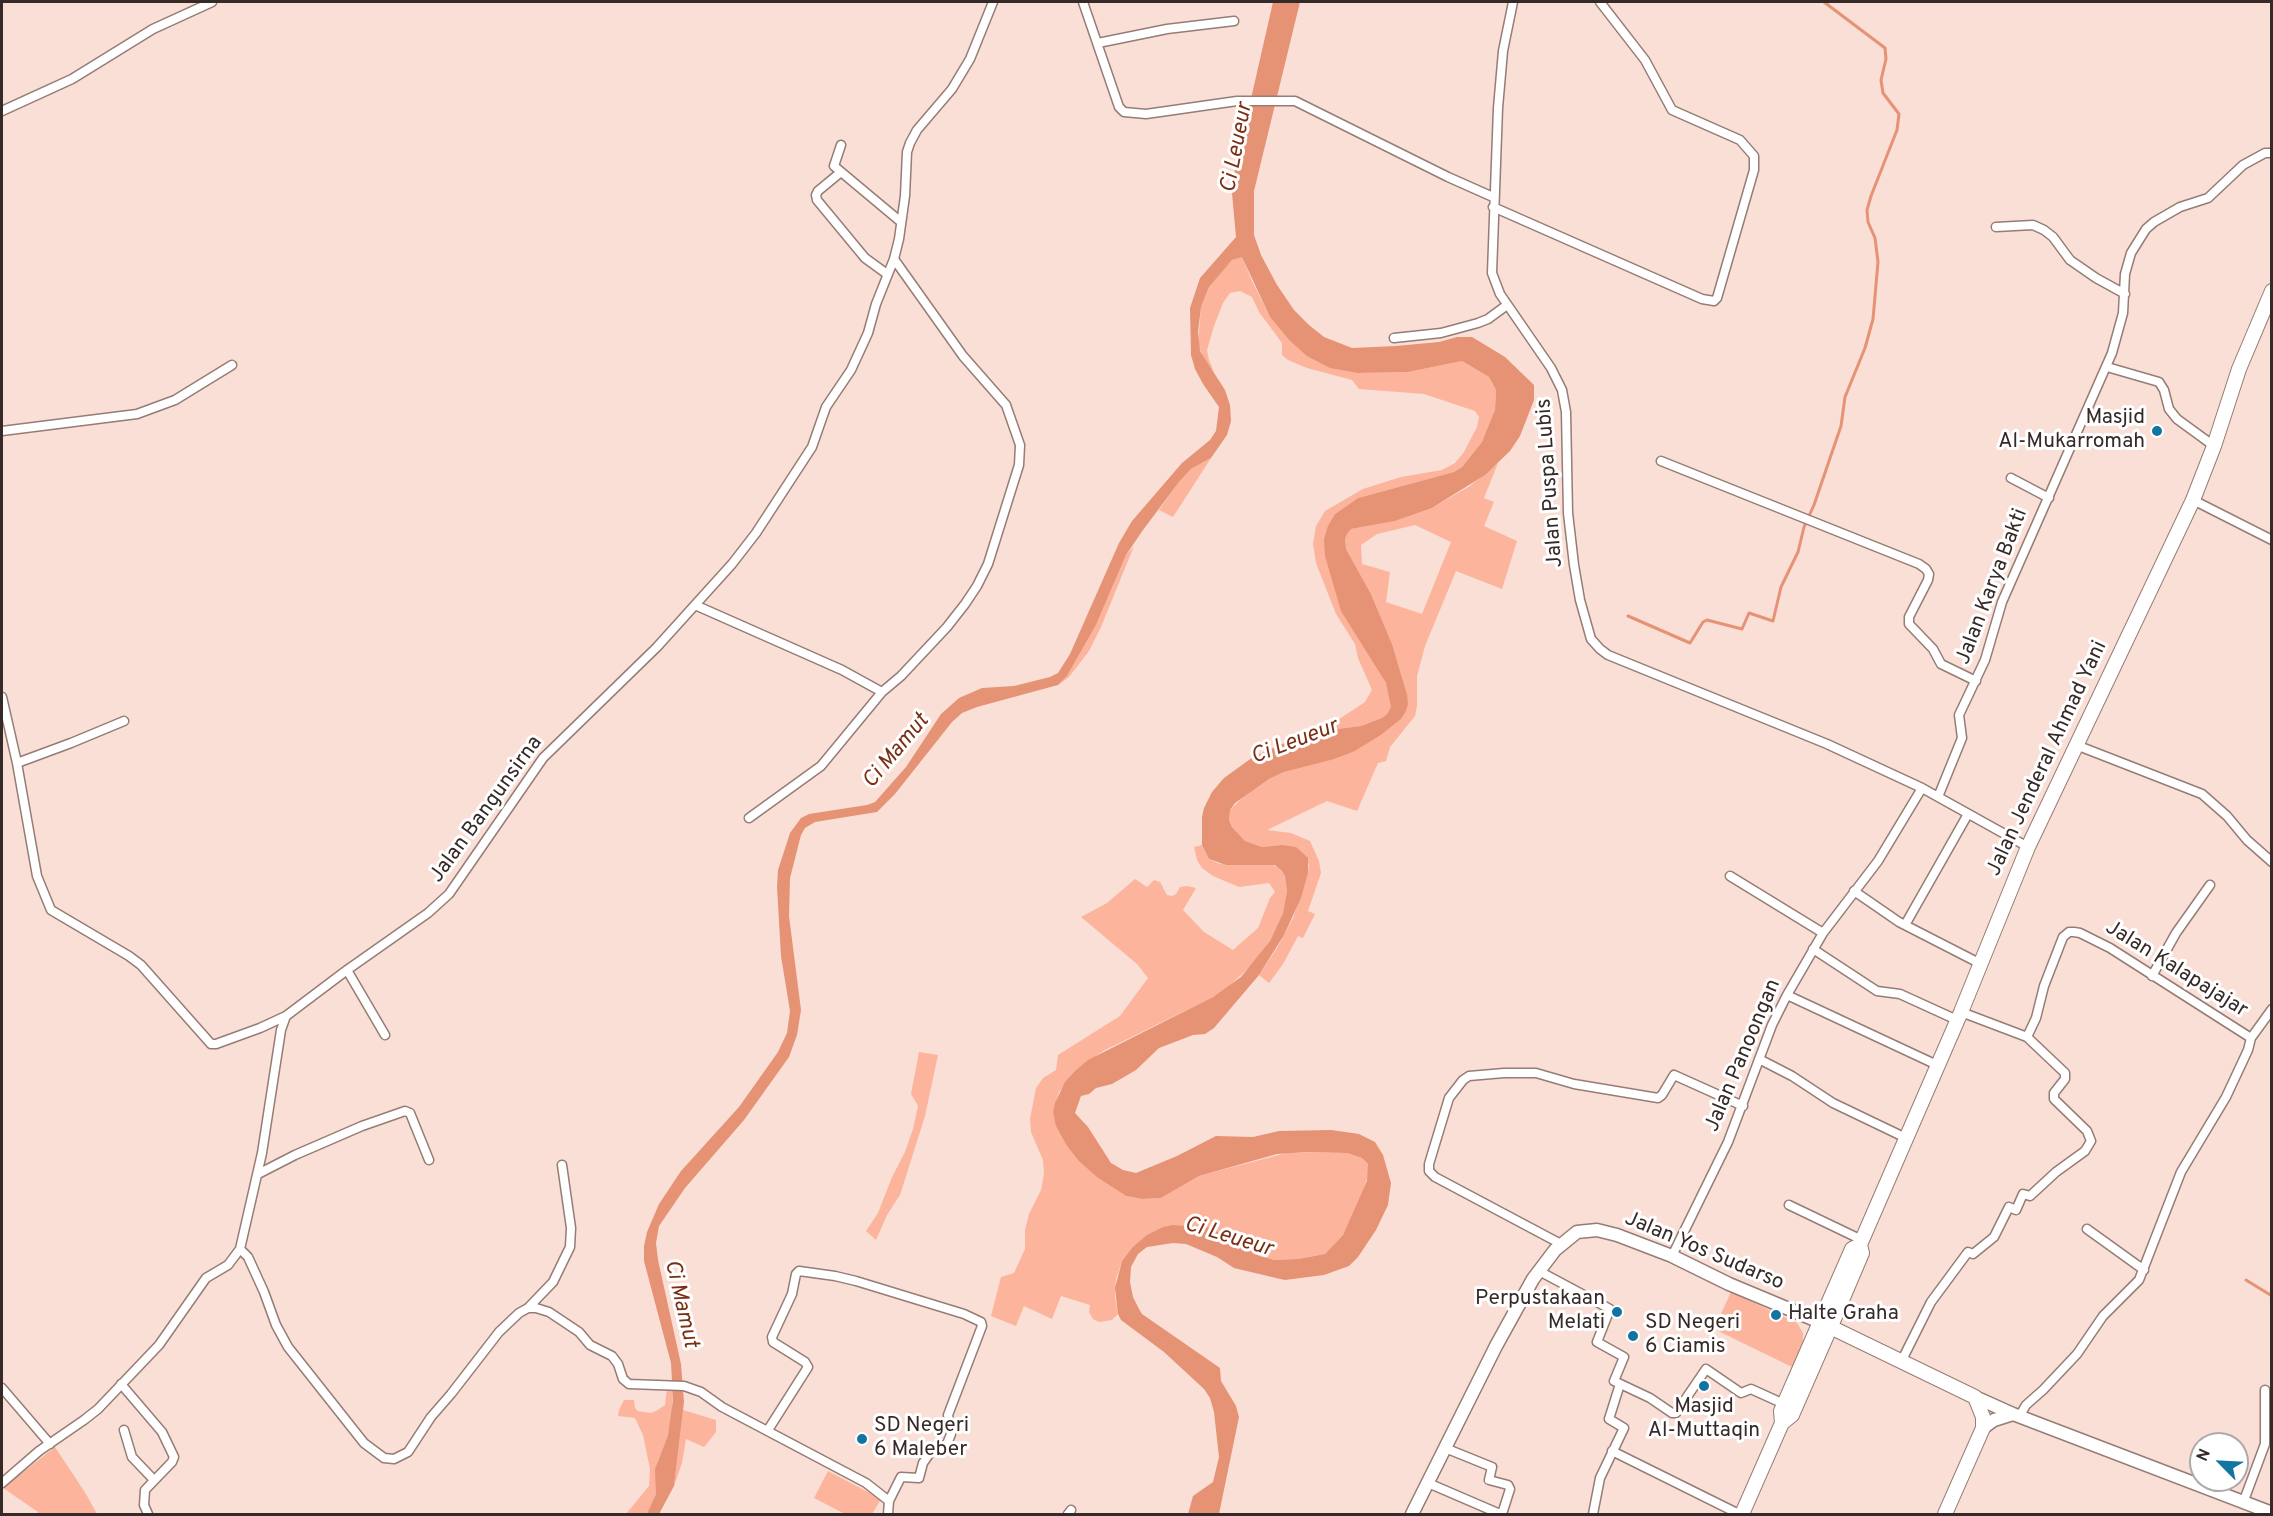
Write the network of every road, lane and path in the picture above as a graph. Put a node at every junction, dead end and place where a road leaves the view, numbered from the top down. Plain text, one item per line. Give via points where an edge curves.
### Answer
1 (212, 2) edge
2 (993, 2) edge
3 (1083, 2) edge
4 (1513, 2) edge
5 (1600, 2) edge
6 (1234, 21) dead end
7 (1098, 43) junction
8 (2, 111) edge
9 (841, 145) dead end
10 (2271, 153) edge
11 (841, 172) junction
12 (1493, 202) junction
13 (901, 222) junction
14 (1996, 227) dead end
15 (894, 259) junction
16 (887, 274) junction
17 (2271, 291) edge
18 (2125, 294) junction
19 (1507, 304) junction
20 (1394, 338) dead end
21 (232, 365) dead end
22 (2107, 367) junction
23 (2, 431) edge
24 (2214, 446) junction
25 (1661, 461) dead end
26 (2011, 478) dead end
27 (2049, 498) junction
28 (2193, 501) junction
29 (2271, 540) edge
30 (695, 605) junction
31 (1976, 681) junction
32 (882, 692) junction
33 (2, 697) edge
34 (124, 721) dead end
35 (2076, 745) junction
36 (17, 762) junction
37 (1922, 788) junction
38 (1938, 797) junction
39 (1968, 814) junction
40 (749, 818) dead end
41 (2028, 847) junction
42 (2271, 862) edge
43 (1730, 876) dead end
44 (2210, 885) dead end
45 (1854, 891) junction
46 (1905, 926) junction
47 (1823, 933) junction
48 (1813, 949) junction
49 (1979, 963) junction
50 (347, 970) junction
51 (2152, 976) junction
52 (1787, 994) junction
53 (2271, 1009) edge
54 (286, 1016) junction
55 (1959, 1016) junction
56 (385, 1035) dead end
57 (2027, 1037) junction
58 (2251, 1038) junction
59 (1760, 1059) junction
60 (1937, 1065) junction
61 (1743, 1106) junction
62 (1906, 1138) junction
63 (429, 1160) dead end
64 (562, 1165) dead end
65 (258, 1174) junction
66 (1789, 1205) dead end
67 (2087, 1229) dead end
68 (1861, 1242) junction
69 (1561, 1244) junction
70 (240, 1249) junction
71 (1672, 1256) junction
72 (2144, 1270) junction
73 (1539, 1271) junction
74 (528, 1308) junction
75 (1826, 1324) junction
76 (1902, 1360) junction
77 (121, 1384) junction
78 (1620, 1384) junction
79 (2, 1388) edge
80 (2265, 1390) dead end
81 (1975, 1397) junction
82 (1784, 1404) junction
83 (2016, 1416) junction
84 (1782, 1423) junction
85 (1983, 1428) junction
86 (123, 1430) dead end
87 (768, 1430) junction
88 (50, 1443) junction
89 (1445, 1448) junction
90 (1612, 1451) junction
91 (154, 1480) junction
92 (2, 1483) edge
93 (1428, 1483) junction
94 (889, 1501) junction
95 (2243, 1503) junction
96 (2271, 1513) edge
97 (148, 1515) edge
98 (888, 1515) edge
99 (1412, 1515) edge
100 (1501, 1515) edge
101 (1593, 1515) edge
102 (1741, 1515) edge
103 (1945, 1515) edge

1 - 8 street via 153,29 72,79
2 - 13 street, Jalan Bangunsirna via 952,89 910,142
3 - 7 street
4 - 12 street, Jalan Puspa Lubis via 1503,51
5 - 12 street via 1645,60 1672,110 1740,140 1754,156 1754,171 1717,298 1702,299
6 - 7 street via 1167,28
7 - 12 street via 1124,112 1146,114 1237,101 1287,99 1315,109
9 - 11 street via 834,164
10 - 18 street, Jalan Karya Bakti via 2243,165 2208,198 2180,207 2150,225 2128,258
11 - 13 street
11 - 16 street via 818,191 817,200 866,258
12 - 19 street, Jalan Puspa Lubis via 1492,273
13 - 15 street, Jalan Bangunsirna
14 - 18 street via 2033,225 2053,237 2070,260
15 - 16 street, Jalan Bangunsirna
15 - 32 street via 963,356 1006,405 1017,433 1020,455 988,564 977,586 947,627
16 - 30 street, Jalan Bangunsirna via 868,333 851,370 826,407 812,447 750,542
17 - 24 highway, Jalan Jenderal Ahmad Yani via 2239,369
18 - 22 street, Jalan Karya Bakti
19 - 20 street via 1478,323 1441,333
19 - 37 street, Jalan Puspa Lubis via 1562,390 1574,565 1580,600 1595,644 1608,655 1827,744
21 - 23 street via 175,400 137,414
22 - 24 street via 2156,380 2164,390 2169,409
22 - 27 street, Jalan Karya Bakti
24 - 28 highway, Jalan Jenderal Ahmad Yani
25 - 31 street via 1919,564 1929,574 1909,624 1934,649 1941,664
26 - 27 street
27 - 31 street, Jalan Karya Bakti via 2002,602 1992,642
28 - 29 street
28 - 35 highway, Jalan Jenderal Ahmad Yani
30 - 32 street via 842,670
30 - 50 street, Jalan Bangunsirna via 543,758 449,894
31 - 38 street, Jalan Karya Bakti via 1959,715 1962,741
32 - 40 street via 820,766
33 - 36 street
34 - 36 street
35 - 41 highway, Jalan Jenderal Ahmad Yani
35 - 42 street via 2202,794
36 - 54 street, Jalan Bangunsirna via 39,880 51,910 141,965 212,1044
37 - 38 street, Jalan Puspa Lubis
37 - 45 street, Jalan Panoongan via 1887,848
38 - 39 street, Jalan Puspa Lubis
39 - 41 street, Jalan Puspa Lubis
39 - 46 street
41 - 49 highway, Jalan Jenderal Ahmad Yani
43 - 47 street
44 - 51 street
45 - 46 street
45 - 47 street, Jalan Panoongan
46 - 49 street
47 - 48 street, Jalan Panoongan
48 - 52 street, Jalan Panoongan
48 - 55 street via 1881,993 1900,994
49 - 55 highway, Jalan Jenderal Ahmad Yani
50 - 54 street, Jalan Bangunsirna
50 - 56 street
51 - 57 street, Jalan Kalapajajar via 2110,948 2080,933 2069,932 2063,937
51 - 58 street, Jalan Kalapajajar
52 - 59 street, Jalan Panoongan
52 - 60 street
53 - 58 street
54 - 65 street
55 - 57 street
55 - 60 highway, Jalan Jenderal Ahmad Yani
57 - 76 street via 2065,1073 2054,1099 2087,1131 2091,1141 2085,1151 2030,1196 2023,1194 2016,1210 2009,1207 1994,1237 1973,1254 1968,1252 1931,1302
58 - 72 street, Jalan Kalapajajar via 2223,1103 2181,1172
59 - 61 street, Jalan Panoongan
59 - 62 street via 1833,1102
60 - 62 highway, Jalan Jenderal Ahmad Yani
61 - 69 street via 1674,1075 1658,1098 1574,1084 1536,1073 1469,1076 1463,1080 1449,1098 1429,1171
61 - 71 street, Jalan Panoongan
62 - 68 highway, Jalan Jenderal Ahmad Yani
63 - 65 street via 410,1113 405,1111 362,1126
64 - 74 street via 570,1247 553,1282
65 - 70 street
66 - 68 street
67 - 72 street
68 - 75 highway, Jalan Jenderal Ahmad Yani via 1852,1249
69 - 71 main road, Jalan Yos Sudarso via 1578,1232 1597,1230
69 - 73 main road, Jalan Yos Sudarso
70 - 74 street via 248,1257 288,1347 364,1443 384,1458 394,1459 408,1452 431,1416 499,1332
70 - 77 street via 228,1265 206,1278 169,1332
71 - 75 main road, Jalan Yos Sudarso
72 - 83 street, Jalan Kalapajajar via 2132,1288 2103,1316 2078,1354
73 - 78 street via 1610,1309 1597,1342 1623,1356 1614,1379
73 - 89 main road, Jalan Yos Sudarso
74 - 87 street via 549,1312 582,1334 590,1345 612,1356 629,1384 684,1386
75 - 76 highway
75 - 82 highway, Jalan Jenderal Ahmad Yani
75 - 84 highway, Jalan Jenderal Ahmad Yani via 1791,1415
76 - 81 highway
77 - 88 street via 84,1420
77 - 91 street via 162,1432 173,1455 172,1462
78 - 82 street via 1674,1414 1706,1370 1741,1393 1751,1389
78 - 90 street via 1609,1419 1624,1427
79 - 88 street
80 - 95 street via 2265,1444
81 - 83 main road
81 - 85 highway
82 - 84 highway, Jalan Jenderal Ahmad Yani
83 - 85 main road via 1994,1420
83 - 95 main road
84 - 102 highway, Jalan Jenderal Ahmad Yani
85 - 103 highway
86 - 91 street via 132,1457
87 - 94 street via 866,1483
87 - 94 street via 808,1367 772,1337 799,1271 835,1275 979,1321 982,1326 948,1415 951,1434 947,1444 930,1453 919,1478 899,1478
88 - 92 street
89 - 93 main road, Jalan Yos Sudarso
89 - 100 street via 1492,1467 1489,1480 1508,1485
90 - 101 street via 1600,1478
90 - 102 street
91 - 97 street via 143,1497
93 - 99 main road, Jalan Yos Sudarso
93 - 100 street
94 - 98 street
95 - 96 main road

